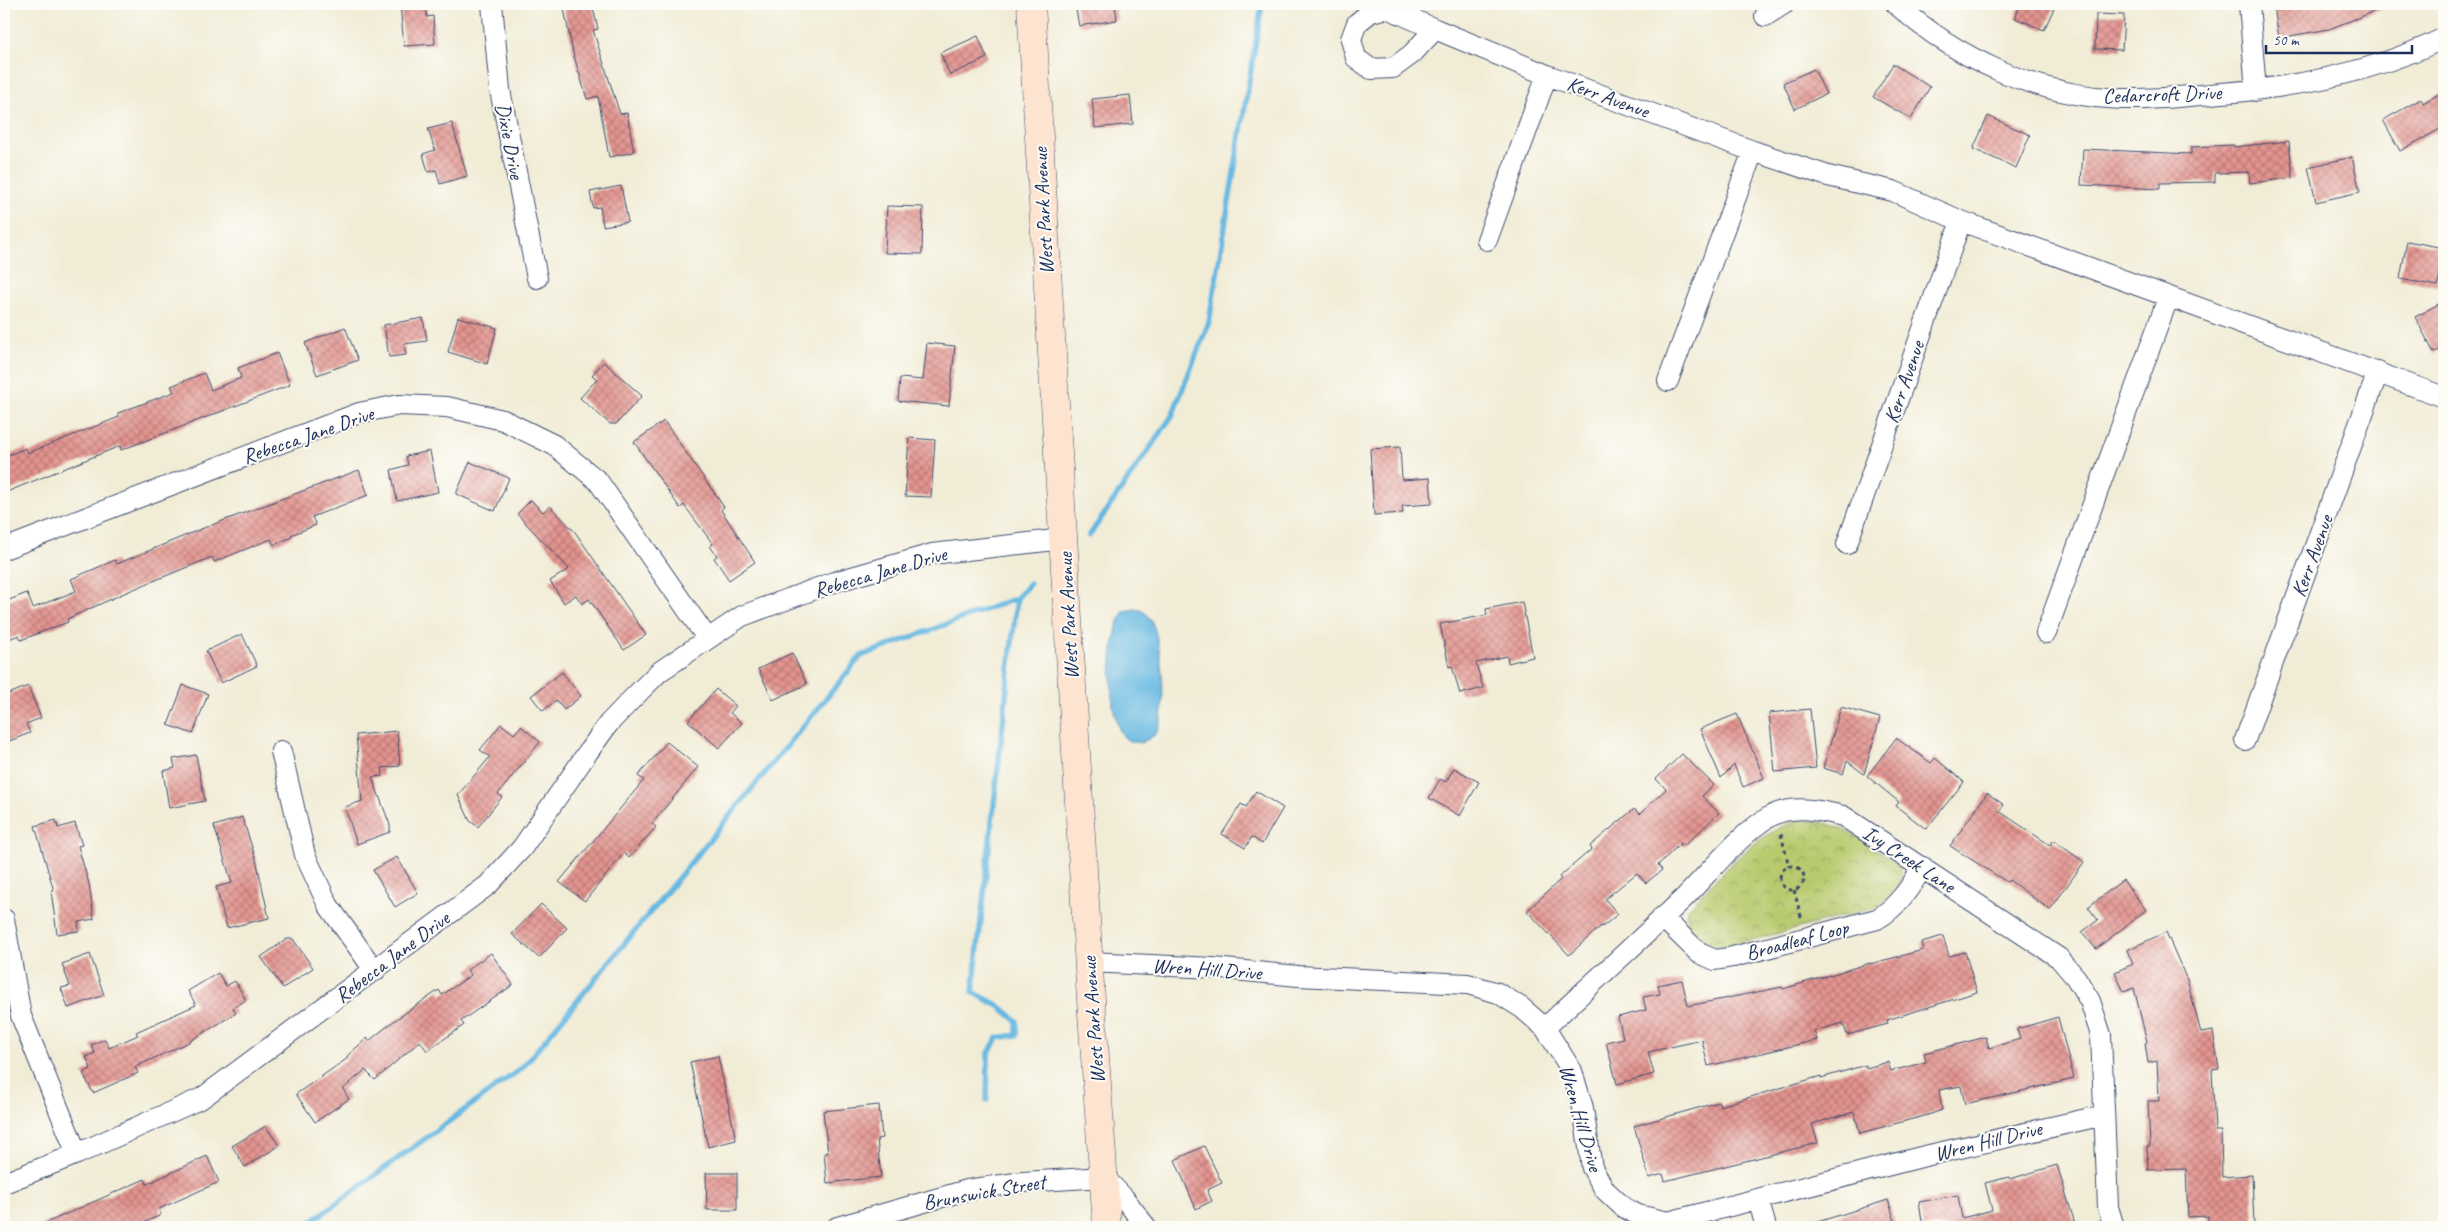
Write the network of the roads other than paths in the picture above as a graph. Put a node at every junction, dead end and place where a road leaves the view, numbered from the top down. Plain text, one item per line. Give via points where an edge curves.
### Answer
1 (492, 4) edge
2 (1031, 4) edge
3 (1784, 4) edge
4 (1896, 4) edge
5 (2249, 4) edge
6 (1765, 16) dead end
7 (1435, 29) dead end
8 (2444, 38) edge
9 (1547, 75) junction
10 (2256, 90) junction
11 (1753, 151) junction
12 (1960, 221) junction
13 (1487, 240) dead end
14 (537, 278) dead end
15 (2168, 298) junction
16 (2378, 372) junction
17 (1668, 381) dead end
18 (2444, 397) edge
19 (1063, 539) junction
20 (1847, 544) dead end
21 (4, 549) edge
22 (2046, 633) dead end
23 (707, 638) junction
24 (2245, 740) dead end
25 (281, 752) dead end
26 (1922, 867) junction
27 (1662, 917) junction
28 (4, 919) edge
29 (1089, 962) junction
30 (375, 971) junction
31 (1545, 1028) junction
32 (2104, 1115) junction
33 (77, 1154) junction
34 (1104, 1177) junction
35 (4, 1183) edge
36 (1758, 1199) junction
37 (837, 1227) edge
38 (1107, 1227) edge
39 (1146, 1227) edge
40 (1766, 1227) edge
41 (2114, 1227) edge

1 - 14 street, Dixie Drive via 500,90
2 - 19 main road, West Park Avenue
3 - 6 street
4 - 10 street, Cedarcroft Drive via 1956,50 2046,87 2118,99
5 - 10 street
7 - 9 street, Kerr Avenue
8 - 10 street, Cedarcroft Drive via 2351,73
9 - 11 street, Kerr Avenue
9 - 13 street, Kerr Avenue
11 - 12 street, Kerr Avenue via 1828,176 1894,191
11 - 17 street
12 - 15 street, Kerr Avenue
12 - 20 street, Kerr Avenue
15 - 16 street, Kerr Avenue
15 - 22 street
16 - 18 street, Kerr Avenue
16 - 24 street, Kerr Avenue
19 - 23 street, Rebecca Jane Drive via 932,554 834,582 742,616
19 - 29 main road, West Park Avenue
21 - 23 street, Rebecca Jane Drive via 359,413 399,405 447,407 503,420 554,445 598,481
23 - 30 street, Rebecca Jane Drive via 659,672 609,723 522,848 488,885
25 - 30 street via 305,855 328,906
26 - 27 street, Broadleaf Loop via 1904,896 1877,919 1733,958 1715,960 1699,954
26 - 27 street, Ivy Creek Lane via 1843,816 1815,809 1796,809 1770,816 1755,826
26 - 32 street, Ivy Creek Lane via 2059,958 2076,978 2090,1001 2101,1035
27 - 31 street, Ivy Creek Lane
28 - 33 street via 21,1016
29 - 31 street, Wren Hill Drive via 1468,984 1498,993
29 - 34 main road, West Park Avenue
30 - 33 street, Rebecca Jane Drive via 202,1098
31 - 36 street, Wren Hill Drive via 1572,1071 1583,1108 1592,1168 1605,1190 1623,1207 1638,1215 1668,1222
32 - 36 street, Wren Hill Drive via 2039,1128
32 - 41 street, Ivy Creek Lane via 2108,1207
33 - 35 street, Rebecca Jane Drive
34 - 37 street, Brunswick Street via 1023,1182 967,1190
34 - 38 main road, West Park Avenue
34 - 39 street
36 - 40 street

